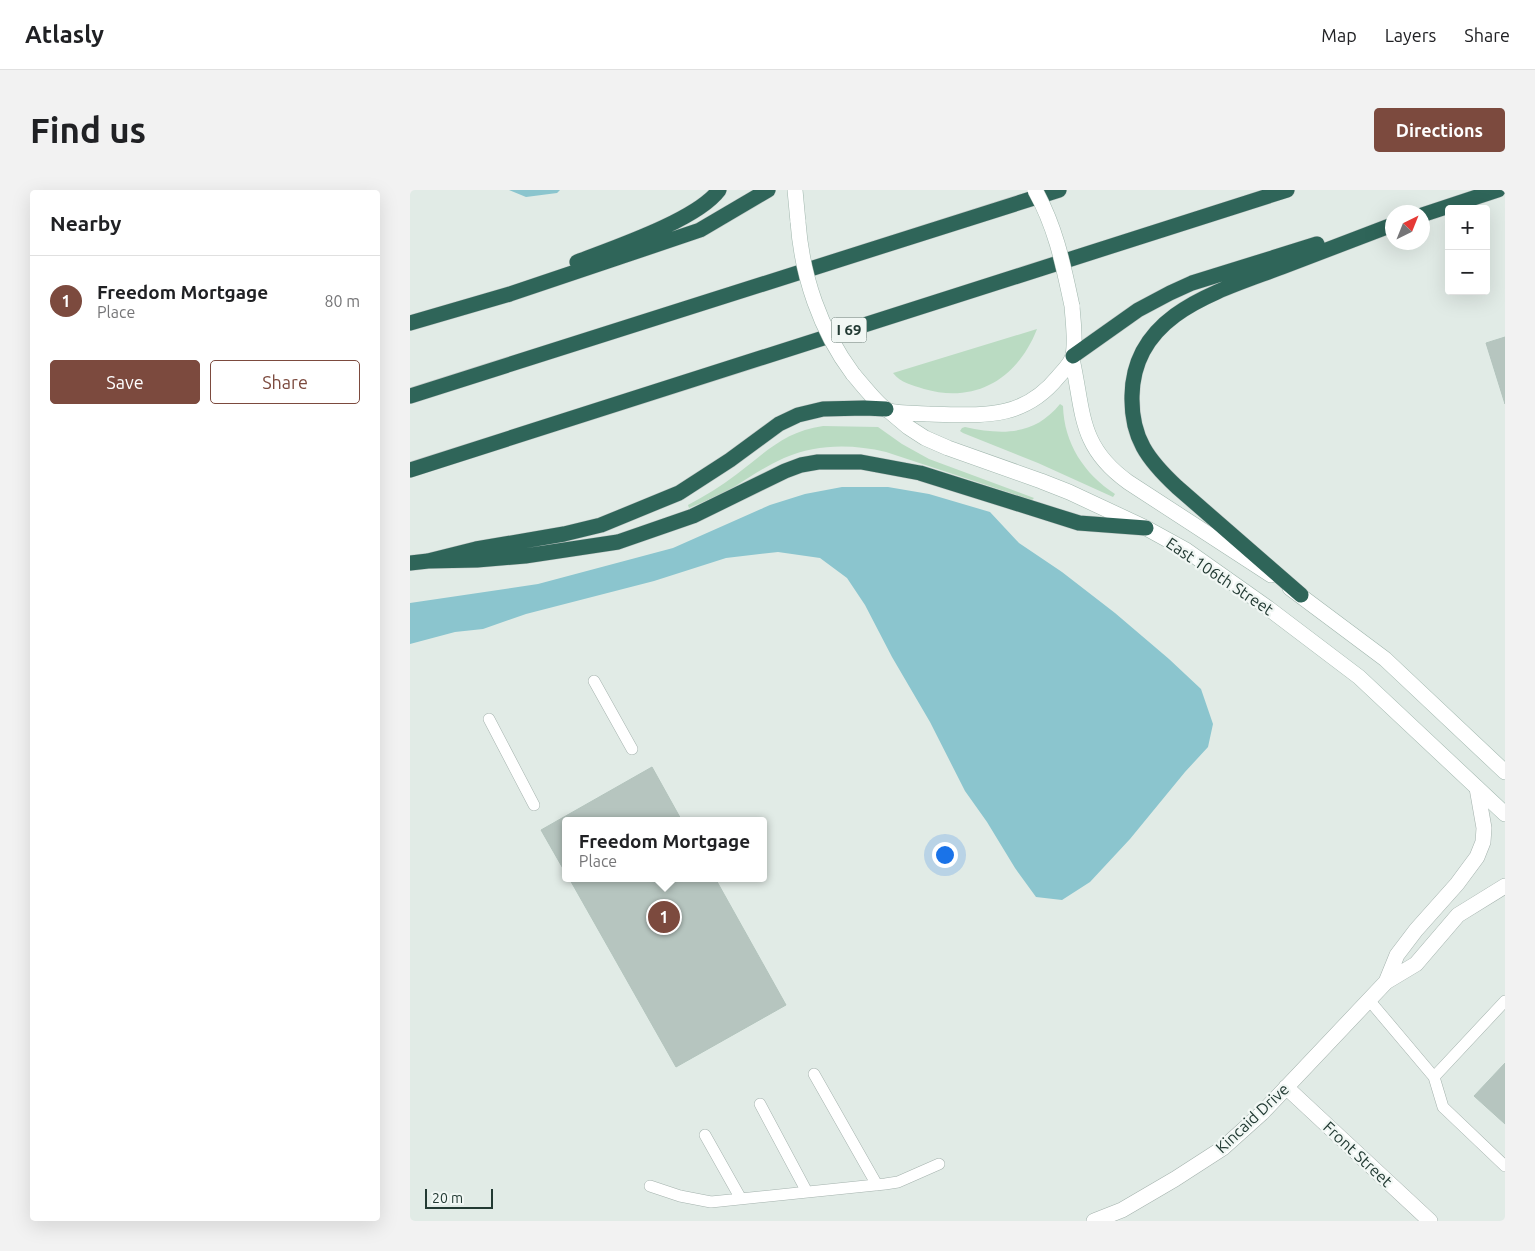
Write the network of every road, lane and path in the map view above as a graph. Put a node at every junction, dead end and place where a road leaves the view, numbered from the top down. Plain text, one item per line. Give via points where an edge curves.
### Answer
1 (719, 190) edge
2 (768, 190) edge
3 (795, 190) edge
4 (1035, 190) edge
5 (1059, 190) edge
6 (1287, 190) edge
7 (1498, 190) edge
8 (1430, 211) edge
9 (1385, 226) edge
10 (1385, 227) edge
11 (452, 310) junction
12 (410, 323) edge
13 (1073, 357) junction
14 (410, 396) edge
15 (887, 410) junction
16 (410, 470) edge
17 (1146, 528) junction
18 (428, 561) junction
19 (410, 563) edge
20 (1301, 595) junction
21 (594, 681) dead end
22 (490, 719) dead end
23 (632, 749) dead end
24 (1505, 772) edge
25 (1477, 788) junction
26 (534, 805) dead end
27 (1505, 814) edge
28 (1505, 886) edge
29 (1386, 982) junction
30 (1369, 1000) junction
31 (1505, 1001) edge
32 (814, 1074) dead end
33 (1434, 1077) junction
34 (1286, 1087) junction
35 (760, 1104) dead end
36 (705, 1135) dead end
37 (939, 1164) dead end
38 (1505, 1166) edge
39 (877, 1185) junction
40 (650, 1186) dead end
41 (808, 1192) junction
42 (741, 1199) junction
43 (1094, 1221) edge
44 (1430, 1221) edge

1 - 11 highway via 693,211 636,239
2 - 11 highway via 700,230
3 - 15 main road, East 106th Street, bridge via 802,258 814,302 836,349 853,374
4 - 13 main road, East 106th Street, bridge via 1059,248 1072,306
5 - 14 highway
6 - 16 highway, I 69
7 - 8 highway
9 - 13 highway via 1309,246 1192,284 1138,310
10 - 20 highway via 1199,300 1170,318 1158,330 1137,364 1132,406 1145,452 1177,488
11 - 12 highway
13 - 15 main road via 1042,394 1020,408 978,415
13 - 20 main road, East 106th Street via 1085,426 1107,464 1128,482
15 - 17 main road, East 106th Street via 926,438 1040,480
15 - 18 highway via 823,409 798,415 766,432 679,493 643,509 564,534
17 - 18 highway via 1079,523 920,473 881,465 818,462 785,471 692,516 618,542 524,556
17 - 25 main road, East 106th Street via 1186,550 1359,677
18 - 19 highway
20 - 24 main road, East 106th Street via 1385,659
21 - 23 lane
22 - 26 lane
25 - 27 main road, East 106th Street
25 - 29 main road, Kincaid Drive via 1484,828 1477,857 1397,955
28 - 29 main road, Kincaid Drive via 1458,915 1416,964
29 - 30 main road, Kincaid Drive
30 - 33 lane
30 - 34 main road, Kincaid Drive
31 - 33 lane
32 - 39 lane
33 - 38 lane via 1443,1107
34 - 43 main road, Kincaid Drive via 1223,1148 1122,1210
34 - 44 main road, Front Street
35 - 41 lane
36 - 42 lane
37 - 39 lane via 898,1182
39 - 41 lane
40 - 42 lane via 711,1202
41 - 42 lane

